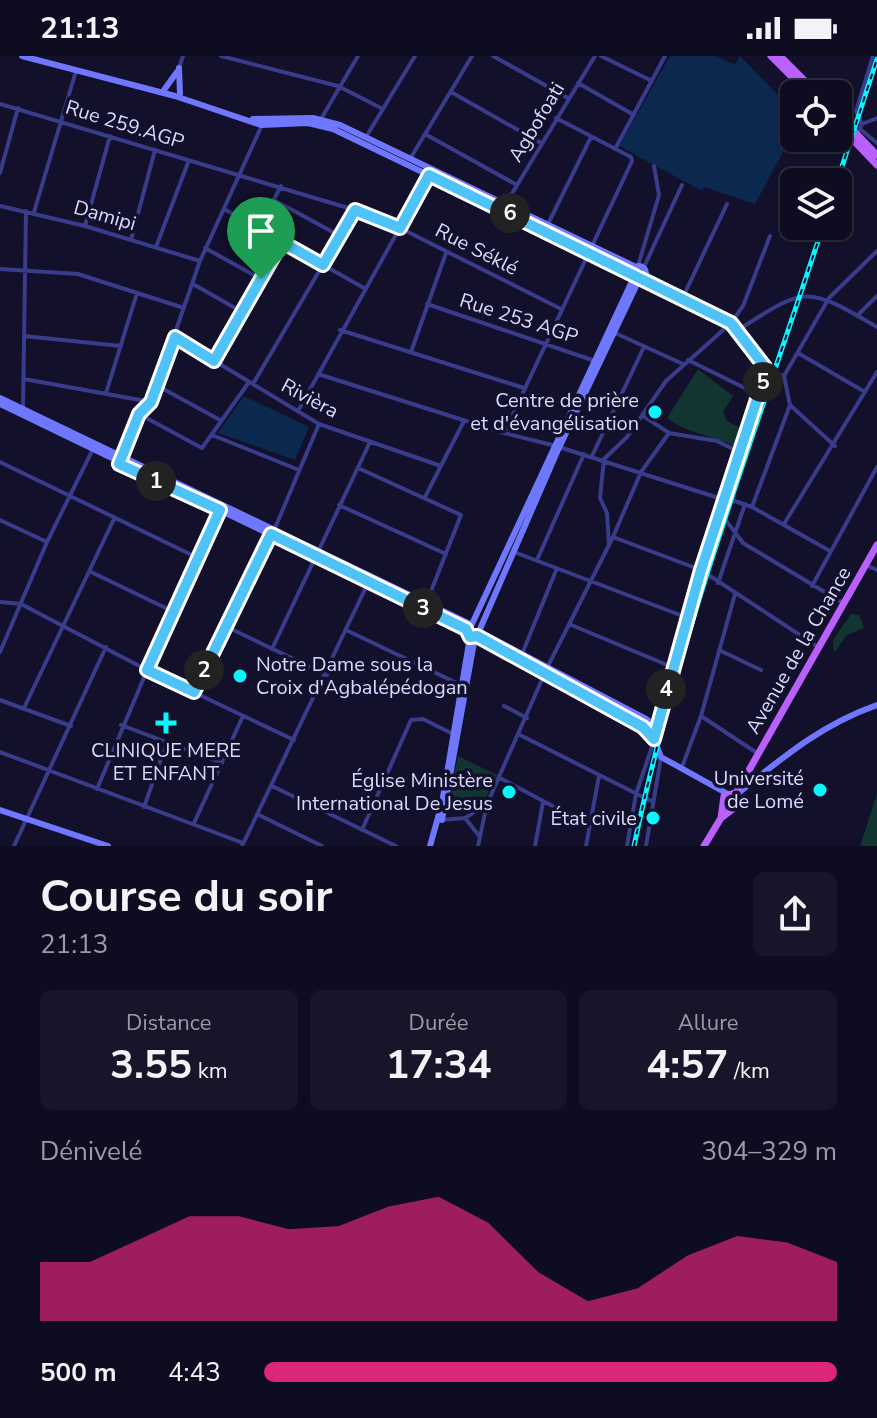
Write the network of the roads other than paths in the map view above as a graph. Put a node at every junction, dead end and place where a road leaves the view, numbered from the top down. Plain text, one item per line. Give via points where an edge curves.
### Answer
1 (29, 56) edge
2 (183, 56) edge
3 (221, 56) edge
4 (358, 56) edge
5 (415, 56) edge
6 (472, 56) edge
7 (493, 56) edge
8 (598, 56) edge
9 (665, 56) edge
10 (771, 56) edge
11 (780, 56) edge
12 (873, 56) edge
13 (179, 68) junction
14 (77, 69) junction
15 (795, 80) edge
16 (804, 80) edge
17 (652, 81) junction
18 (578, 83) junction
19 (338, 86) junction
20 (164, 90) junction
21 (451, 92) junction
22 (177, 94) junction
23 (568, 98) junction
24 (0, 104) edge
25 (18, 108) junction
26 (381, 108) junction
27 (634, 115) junction
28 (556, 118) junction
29 (877, 118) edge
30 (61, 121) junction
31 (320, 122) junction
32 (262, 123) junction
33 (852, 127) edge
34 (852, 130) edge
35 (858, 132) junction
36 (425, 134) junction
37 (110, 136) junction
38 (591, 137) junction
39 (365, 139) junction
40 (541, 143) junction
41 (877, 143) edge
42 (615, 149) junction
43 (155, 150) junction
44 (877, 155) edge
45 (189, 160) junction
46 (409, 161) junction
47 (877, 165) edge
48 (654, 166) dead end
49 (0, 173) edge
50 (429, 175) junction
51 (240, 176) junction
52 (517, 185) junction
53 (682, 185) dead end
54 (281, 186) junction
55 (274, 200) junction
56 (727, 204) dead end
57 (0, 206) edge
58 (504, 207) junction
59 (224, 209) junction
60 (355, 210) junction
61 (26, 211) junction
62 (34, 212) junction
63 (548, 224) junction
64 (85, 226) junction
65 (259, 228) junction
66 (400, 228) junction
67 (340, 236) junction
68 (770, 236) dead end
69 (131, 240) junction
70 (282, 242) junction
71 (156, 247) junction
72 (205, 248) junction
73 (591, 249) junction
74 (877, 251) edge
75 (446, 253) junction
76 (200, 261) junction
77 (323, 265) junction
78 (0, 269) edge
79 (25, 269) junction
80 (639, 273) junction
81 (261, 279) junction
82 (193, 284) junction
83 (364, 288) junction
84 (137, 293) junction
85 (877, 296) edge
86 (685, 297) junction
87 (829, 298) junction
88 (427, 304) junction
89 (184, 308) junction
90 (561, 309) junction
91 (242, 312) junction
92 (858, 315) junction
93 (731, 323) junction
94 (877, 327) edge
95 (340, 330) junction
96 (735, 332) junction
97 (615, 333) junction
98 (24, 336) junction
99 (175, 337) junction
100 (546, 342) junction
101 (121, 346) junction
102 (644, 347) junction
103 (411, 353) junction
104 (798, 353) junction
105 (214, 361) junction
106 (598, 362) junction
107 (685, 362) junction
108 (766, 371) junction
109 (877, 372) edge
110 (318, 374) junction
111 (784, 376) junction
112 (23, 379) junction
113 (251, 383) junction
114 (158, 386) junction
115 (524, 388) junction
116 (865, 392) junction
117 (106, 393) junction
118 (759, 395) junction
119 (0, 401) edge
120 (151, 402) junction
121 (790, 405) junction
122 (23, 408) junction
123 (298, 412) junction
124 (139, 414) junction
125 (642, 415) junction
126 (220, 420) junction
127 (464, 421) junction
128 (319, 424) junction
129 (504, 433) junction
130 (669, 433) junction
131 (211, 435) junction
132 (370, 442) junction
133 (556, 446) junction
134 (835, 446) junction
135 (92, 451) junction
136 (739, 452) junction
137 (584, 454) junction
138 (122, 456) junction
139 (592, 456) junction
140 (604, 459) junction
141 (0, 462) edge
142 (119, 464) junction
143 (441, 466) junction
144 (877, 467) edge
145 (358, 468) junction
146 (299, 470) junction
147 (641, 472) junction
148 (69, 496) junction
149 (425, 497) junction
150 (726, 499) junction
151 (745, 504) junction
152 (339, 505) junction
153 (752, 507) junction
154 (220, 510) junction
155 (720, 513) junction
156 (114, 519) junction
157 (2, 521) edge
158 (784, 524) junction
159 (0, 529) edge
160 (273, 531) junction
161 (734, 536) junction
162 (613, 537) junction
163 (47, 542) junction
164 (609, 545) junction
165 (877, 545) edge
166 (510, 550) junction
167 (830, 551) junction
168 (316, 553) junction
169 (446, 554) junction
170 (196, 558) junction
171 (537, 560) junction
172 (865, 565) junction
173 (557, 568) junction
174 (701, 570) junction
175 (877, 570) edge
176 (89, 571) junction
177 (591, 582) junction
178 (368, 583) junction
179 (718, 583) junction
180 (812, 586) junction
181 (735, 594) junction
182 (0, 602) edge
183 (843, 603) junction
184 (21, 604) junction
185 (426, 604) junction
186 (172, 611) junction
187 (688, 618) junction
188 (63, 624) junction
189 (569, 624) junction
190 (469, 625) junction
191 (225, 626) junction
192 (348, 631) junction
193 (476, 634) junction
194 (106, 647) junction
195 (819, 647) junction
196 (272, 649) junction
197 (719, 650) junction
198 (0, 652) edge
199 (521, 656) junction
200 (672, 667) junction
201 (147, 670) junction
202 (761, 670) dead end
203 (545, 672) junction
204 (327, 675) junction
205 (461, 685) junction
206 (194, 692) junction
207 (0, 700) edge
208 (877, 705) edge
209 (504, 706) dead end
210 (24, 708) junction
211 (243, 716) junction
212 (701, 716) junction
213 (527, 718) junction
214 (121, 725) junction
215 (71, 726) junction
216 (657, 727) junction
217 (456, 735) junction
218 (520, 735) junction
219 (654, 739) junction
220 (294, 740) junction
221 (167, 742) junction
222 (0, 752) edge
223 (757, 753) junction
224 (661, 757) junction
225 (222, 763) junction
226 (748, 769) junction
227 (49, 770) junction
228 (681, 770) junction
229 (599, 776) junction
230 (500, 778) junction
231 (755, 779) junction
232 (272, 786) junction
233 (97, 789) junction
234 (636, 794) junction
235 (731, 797) junction
236 (651, 801) junction
237 (543, 802) junction
238 (487, 804) junction
239 (144, 807) junction
240 (0, 810) edge
241 (259, 815) junction
242 (27, 818) junction
243 (465, 818) junction
244 (442, 820) junction
245 (194, 823) junction
246 (590, 826) junction
247 (362, 830) junction
248 (480, 837) junction
249 (380, 839) junction
250 (311, 844) edge
251 (243, 845) edge
252 (14, 846) edge
253 (108, 846) edge
254 (322, 846) edge
255 (378, 846) edge
256 (396, 846) edge
257 (432, 846) edge
258 (478, 846) edge
259 (535, 846) edge
260 (586, 846) edge
261 (627, 846) edge
262 (646, 846) edge
263 (704, 846) edge

1 - 14 street
2 - 13 street
3 - 19 street
4 - 19 street
5 - 26 street
6 - 21 street
7 - 23 street
8 - 17 street
8 - 18 street, Agbofoati
9 - 17 street
10 - 15 main road
11 - 16 main road
12 - 35 street via 856,111
13 - 20 street
13 - 22 street
14 - 20 street
14 - 22 street
14 - 30 street
17 - 27 street
18 - 23 street, Agbofoati
18 - 27 street
19 - 26 street
19 - 31 street
20 - 22 street
21 - 36 street
21 - 40 street
22 - 32 street
23 - 28 street, Agbofoati
24 - 25 street, Rue 259.AGP
25 - 30 street, Rue 259.AGP
25 - 49 street
26 - 39 street
27 - 42 street
28 - 38 street
28 - 40 street, Agbofoati
29 - 35 street
30 - 37 street, Rue 259.AGP
30 - 62 street
31 - 32 street
31 - 39 street
32 - 51 street
33 - 35 main road
34 - 35 main road
35 - 41 street
35 - 44 main road
35 - 47 main road
36 - 46 street
36 - 52 street
37 - 43 street, Rue 259.AGP
37 - 64 street
38 - 42 street
38 - 63 street
39 - 46 street
40 - 52 street, Agbofoati
42 - 73 street via 632,161
43 - 45 street, Rue 259.AGP
43 - 69 street
45 - 51 street, Rue 259.AGP
45 - 71 street
46 - 50 street
46 - 58 street
48 - 80 street via 659,195
50 - 58 street
50 - 66 street
51 - 54 street, Rue Séklé
51 - 59 street
52 - 58 street, Agbofoati
53 - 80 street
54 - 55 street
54 - 60 street, Rue Séklé
55 - 65 street
55 - 67 street
56 - 86 street
57 - 61 street, Damipi
58 - 63 street
58 - 73 street
59 - 65 street
59 - 72 street
60 - 66 street, Rue Séklé
60 - 67 street
61 - 62 street, Damipi
61 - 79 street
62 - 64 street, Damipi
63 - 73 street
64 - 69 street, Damipi
65 - 70 street
66 - 75 street, Rue Séklé
66 - 83 street
67 - 77 street
68 - 93 street
69 - 71 street, Damipi
70 - 77 street
70 - 81 street
71 - 76 street, Damipi
72 - 76 street
72 - 81 street
73 - 80 street
73 - 90 street
74 - 87 street
75 - 88 street
75 - 90 street, Rue Séklé
76 - 82 street
77 - 83 street
77 - 113 street
78 - 79 street
79 - 84 street via 68,272
79 - 98 street
80 - 86 street
80 - 97 street
80 - 106 street
81 - 91 street
82 - 89 street
82 - 91 street
83 - 95 street
84 - 89 street
84 - 101 street
85 - 92 street
86 - 93 street
87 - 92 street
87 - 96 street via 790,299
87 - 104 street
88 - 100 street, Rue 253 AGP
88 - 103 street
89 - 99 street
90 - 100 street
91 - 105 street
92 - 94 street
93 - 96 street
93 - 107 street
95 - 103 street
95 - 110 street
96 - 108 street
97 - 102 street
97 - 106 street
98 - 101 street
98 - 112 street
99 - 105 street, Rivièra
99 - 114 street
100 - 106 street, Rue 253 AGP
100 - 115 street
101 - 117 street
102 - 107 street
102 - 139 street
103 - 115 street
104 - 111 street
104 - 116 street
105 - 113 street, Rivièra
106 - 133 street
107 - 118 street
107 - 125 street
108 - 111 street
108 - 118 street
109 - 116 street
110 - 123 street
110 - 127 street
111 - 121 street
112 - 117 street
112 - 122 street
113 - 123 street, Rivièra
113 - 126 street
114 - 120 street
114 - 126 street
115 - 129 street
116 - 134 street
117 - 120 street
118 - 136 street
119 - 122 street
119 - 135 street
120 - 124 street
121 - 134 street
121 - 153 street
122 - 138 street
123 - 128 street, Rivièra
124 - 131 street via 202,448
124 - 138 street
125 - 130 street
125 - 140 street
126 - 131 street
127 - 129 street
127 - 143 street
128 - 132 street, Rivièra
128 - 146 street
129 - 133 street
130 - 136 street via 717,441
130 - 147 street
131 - 146 street
132 - 143 street, Rivièra
132 - 145 street
133 - 137 street
133 - 166 street
134 - 158 street
135 - 142 street
135 - 148 street
136 - 150 street
137 - 139 street
137 - 171 street
138 - 142 street
138 - 160 street
139 - 140 street
140 - 147 street
140 - 164 street via 600,498 607,513
141 - 148 street
142 - 154 street
143 - 149 street
144 - 167 street
145 - 149 street
145 - 152 street
146 - 160 street
147 - 150 street
147 - 162 street
148 - 156 street
148 - 163 street
149 - 169 street via 462,518
150 - 151 street
150 - 155 street
151 - 153 street
151 - 161 street
152 - 168 street
152 - 169 street
153 - 158 street
154 - 160 street
154 - 170 street
155 - 161 street
155 - 174 street
156 - 170 street
156 - 176 street
157 - 159 street
157 - 163 street
158 - 167 street
160 - 168 street
160 - 191 street
161 - 179 street
161 - 180 street
162 - 164 street
162 - 174 street
163 - 184 street
164 - 177 street
165 - 172 main road, Avenue de la Chance
166 - 171 street
166 - 190 street
166 - 193 street
167 - 180 street
168 - 178 street
168 - 185 street
168 - 196 street
169 - 185 street
170 - 186 street
171 - 173 street
172 - 175 street
172 - 183 main road, Avenue de la Chance
173 - 177 street
173 - 199 street
174 - 179 street
174 - 187 street
176 - 186 street
176 - 188 street
177 - 187 street
177 - 189 street
178 - 190 street
178 - 192 street
179 - 181 street
180 - 183 street
181 - 195 street
181 - 197 street
182 - 184 street
183 - 195 main road, Avenue de la Chance
184 - 188 street
184 - 198 street
185 - 190 street
186 - 201 street
187 - 200 street
188 - 194 street
188 - 210 street
189 - 200 street
189 - 203 street
190 - 193 street
190 - 193 street
191 - 196 street
191 - 206 street
192 - 204 street
192 - 205 street
193 - 199 street
193 - 203 street
193 - 205 street
193 - 217 street
194 - 201 street
194 - 215 street
195 - 223 main road, Avenue de la Chance
196 - 204 street
197 - 202 street
197 - 212 street
199 - 203 street
200 - 216 street
201 - 206 street
201 - 214 street
203 - 213 street
203 - 216 street
203 - 219 street via 643,727
204 - 220 street
205 - 217 street
206 - 211 street
207 - 210 street
208 - 231 street via 819,731
209 - 213 street
210 - 215 street
211 - 220 street
211 - 225 street
212 - 223 street
212 - 228 street
213 - 218 street
214 - 221 street
214 - 233 street
215 - 227 street
216 - 219 street
217 - 244 street
217 - 247 street via 423,719 411,720
217 - 257 street
218 - 229 street
218 - 230 street
219 - 224 street
219 - 234 street
220 - 232 street
221 - 225 street
221 - 239 street
222 - 227 street
223 - 226 main road, Avenue de la Chance
224 - 228 street
224 - 236 street
225 - 245 street
226 - 231 main road
226 - 235 main road, Avenue de la Chance
227 - 233 street
227 - 242 street
228 - 235 street
229 - 234 street
229 - 246 street
230 - 237 street
230 - 238 street
231 - 235 street
232 - 241 street
232 - 247 street
233 - 239 street
234 - 236 street
234 - 261 street
235 - 263 main road, Avenue de la Chance
236 - 262 street
237 - 246 street
237 - 259 street
238 - 243 street
238 - 248 street
239 - 245 street
240 - 242 street
241 - 250 street
241 - 251 street
242 - 252 street
242 - 253 street
243 - 244 street
243 - 248 street
244 - 257 street
245 - 251 street
246 - 260 street
247 - 249 street
248 - 258 street
249 - 255 street
249 - 256 street
250 - 254 street

